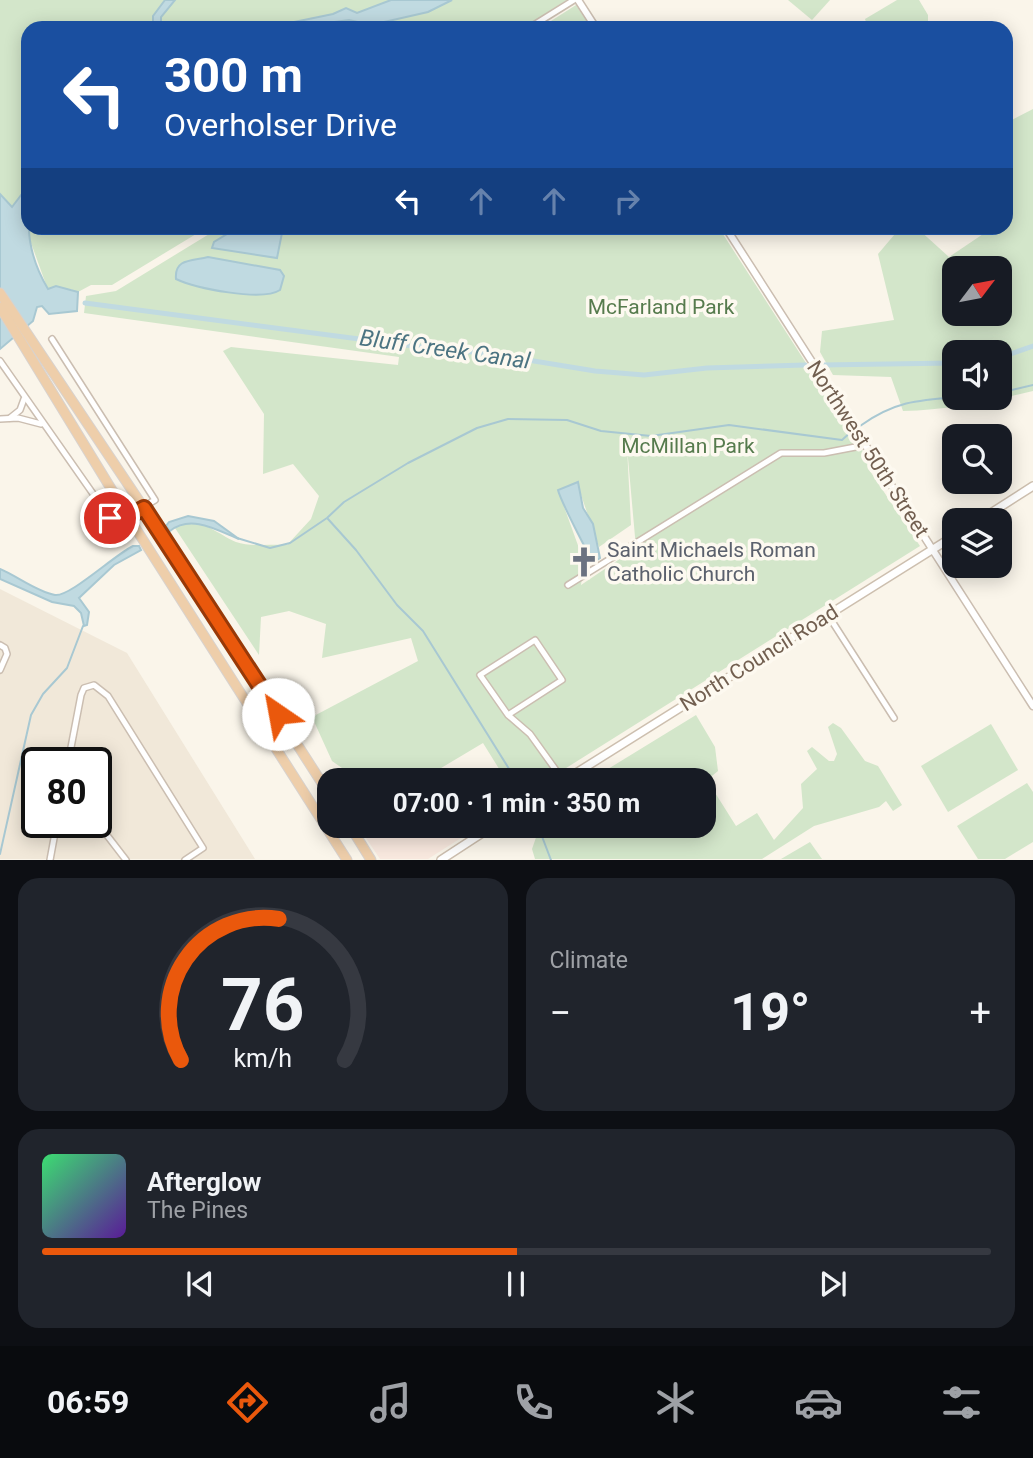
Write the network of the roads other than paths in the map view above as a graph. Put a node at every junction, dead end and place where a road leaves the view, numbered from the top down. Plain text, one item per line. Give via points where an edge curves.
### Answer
1 (576, 0) edge
2 (541, 21) edge
3 (591, 21) edge
4 (731, 235) edge
5 (0, 293) edge
6 (0, 307) edge
7 (52, 339) dead end
8 (28, 344) junction
9 (0, 361) edge
10 (24, 397) junction
11 (10, 418) junction
12 (0, 419) edge
13 (43, 425) junction
14 (866, 445) junction
15 (1033, 486) edge
16 (144, 508) junction
17 (999, 508) edge
18 (129, 518) junction
19 (942, 543) edge
20 (933, 549) junction
21 (568, 585) dead end
22 (828, 615) junction
23 (3, 646) edge
24 (0, 670) edge
25 (1033, 706) edge
26 (508, 716) junction
27 (894, 718) dead end
28 (71, 747) edge
29 (555, 768) edge
30 (583, 768) edge
31 (317, 775) edge
32 (54, 838) edge
33 (109, 838) edge
34 (358, 838) edge
35 (474, 838) edge
36 (50, 859) edge
37 (126, 859) edge
38 (185, 859) edge
39 (347, 859) edge
40 (371, 859) edge
41 (441, 859) edge

1 - 2 street
1 - 3 street
4 - 14 street, Northwest 50th Street
5 - 8 highway
6 - 8 highway
7 - 16 street via 155,500
8 - 16 highway
8 - 18 highway
9 - 10 street
10 - 11 street via 20,410
10 - 13 street
11 - 12 street
11 - 13 street
13 - 18 street via 110,518 118,522
14 - 20 street, Northwest 50th Street
14 - 21 street via 824,453 781,453
15 - 17 main road
16 - 18 street
16 - 31 highway
18 - 39 highway
19 - 20 main road, North Council Road
20 - 22 main road, North Council Road
20 - 25 street, Northwest 50th Street
22 - 27 street
22 - 30 main road, North Council Road
23 - 24 street via 7,654
26 - 26 street via 481,675 535,640 562,680
26 - 29 street via 530,734
28 - 38 street via 81,695 90,684 108,696 203,848
32 - 36 street
33 - 37 street
34 - 40 highway
35 - 41 main road

